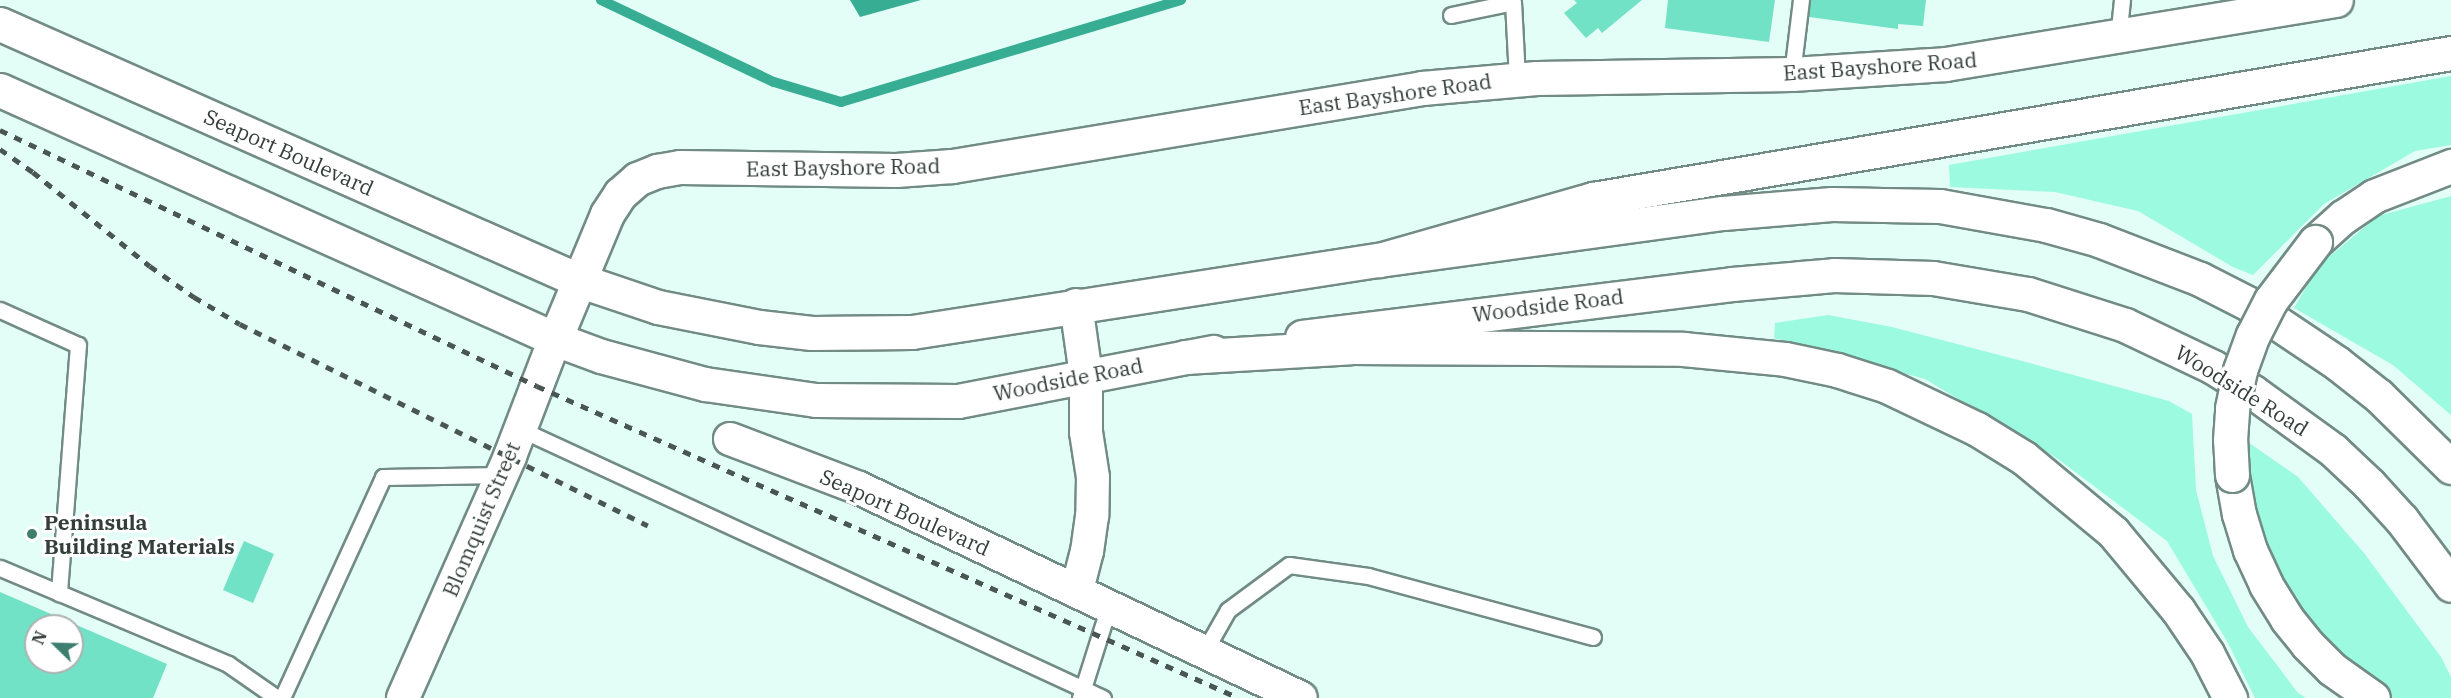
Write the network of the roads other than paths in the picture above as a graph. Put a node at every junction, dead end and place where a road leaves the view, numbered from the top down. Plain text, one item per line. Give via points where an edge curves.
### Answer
1 (1801, 0) edge
2 (2122, 0) edge
3 (2336, 0) edge
4 (1518, 1) edge
5 (1451, 15) dead end
6 (0, 24) edge
7 (2118, 38) junction
8 (2451, 53) edge
9 (1792, 74) junction
10 (1517, 79) junction
11 (0, 90) edge
12 (2451, 166) edge
13 (1379, 260) junction
14 (578, 280) junction
15 (1076, 305) junction
16 (0, 310) edge
17 (555, 339) junction
18 (1185, 357) junction
19 (1086, 375) junction
20 (520, 429) junction
21 (730, 438) dead end
22 (2451, 467) edge
23 (501, 475) junction
24 (0, 568) edge
25 (2451, 585) edge
26 (1077, 590) junction
27 (59, 593) junction
28 (1109, 606) junction
29 (1593, 638) dead end
30 (1204, 652) junction
31 (1083, 693) edge
32 (277, 698) edge
33 (282, 698) edge
34 (403, 698) edge
35 (1103, 698) edge
36 (1301, 698) edge
37 (2230, 698) edge
38 (2373, 698) edge

1 - 9 lane
2 - 7 lane
3 - 7 main road, East Bayshore Road
4 - 5 lane
4 - 10 lane
6 - 14 main road, Seaport Boulevard
7 - 9 main road, East Bayshore Road via 1945,64
8 - 13 main road via 1593,199
9 - 10 main road, East Bayshore Road
10 - 14 main road, East Bayshore Road via 1368,95 952,166 896,170 680,166 637,179 620,194
11 - 17 main road
12 - 38 main road, bridge via 2374,196 2315,242 2271,300 2253,334 2232,408 2232,475 2239,514 2266,585 2307,644 2332,669
13 - 15 main road
13 - 22 main road via 1776,207 1885,204 1940,206 1994,214 2046,225 2130,251 2200,279 2248,304 2379,396
14 - 15 main road via 683,313 813,333 912,332
14 - 17 main road, East Bayshore Road
15 - 19 street
16 - 27 lane via 78,345
17 - 19 main road, Woodside Road via 601,356 705,384 816,400 958,401
17 - 20 street, Blomquist Street
18 - 19 main road, Woodside Road
18 - 25 main road, Woodside Road via 1371,327 1782,278 1883,275 1981,284 2077,308 2126,325 2204,362 2253,392 2333,450 2361,477 2402,520
18 - 37 main road via 1351,348 1683,349 1785,359 1887,386 1977,429 2024,458 2113,532 2178,610 2207,653
19 - 26 street via 1092,516
20 - 23 street, Blomquist Street
20 - 31 lane
21 - 26 street, Seaport Boulevard via 859,488
23 - 33 lane via 383,477
23 - 34 street, Blomquist Street
24 - 27 lane
26 - 28 street, Seaport Boulevard
27 - 32 lane via 228,664
28 - 30 street, Seaport Boulevard
28 - 31 lane
29 - 30 lane via 1368,576 1289,565 1228,610
30 - 36 street, Seaport Boulevard
31 - 35 lane

